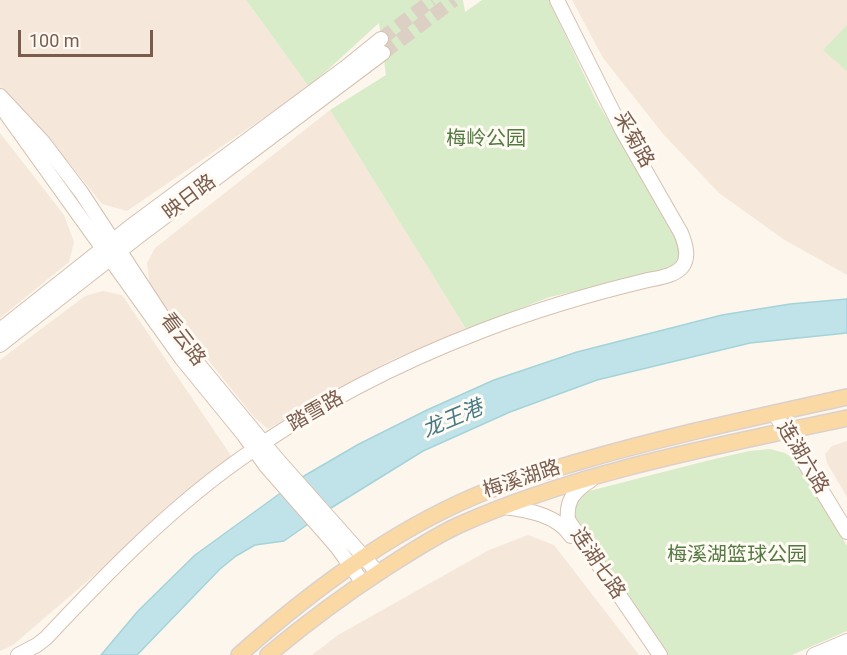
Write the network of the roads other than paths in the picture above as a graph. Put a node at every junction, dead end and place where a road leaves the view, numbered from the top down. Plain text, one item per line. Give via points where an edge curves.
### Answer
1 (557, 0) edge
2 (562, 0) edge
3 (382, 46) tunnel mouth
4 (0, 96) edge
5 (0, 106) edge
6 (111, 250) junction
7 (676, 275) junction
8 (0, 330) edge
9 (0, 345) edge
10 (847, 397) edge
11 (779, 413) junction
12 (847, 418) edge
13 (789, 431) junction
14 (261, 448) junction
15 (597, 477) junction
16 (504, 507) junction
17 (847, 522) edge
18 (847, 532) edge
19 (343, 544) junction
20 (364, 557) junction
21 (350, 565) junction
22 (378, 573) junction
23 (363, 582) junction
24 (847, 640) edge
25 (847, 651) edge
26 (18, 655) edge
27 (28, 655) edge
28 (239, 655) edge
29 (268, 655) edge
30 (652, 655) edge
31 (660, 655) edge
32 (814, 655) edge
33 (838, 655) edge

1 - 7 street, 采菊路 via 622,130 685,242 685,262
2 - 7 street, 采菊路 via 685,232 690,256 686,268
3 - 6 street, 映日路 via 345,68
4 - 6 street, 看云路 via 43,142 81,192
5 - 6 street, 看云路
6 - 8 street, 映日路
6 - 9 street, 映日路
6 - 14 street, 看云路 via 182,359
7 - 14 street, 踏雪路 via 564,307 465,343 367,388
10 - 11 main road, 梅溪湖路
11 - 13 street, 连湖六路
11 - 20 main road, 梅溪湖路 via 615,451 512,483 442,512
12 - 13 main road, 梅溪湖路
13 - 15 main road, 梅溪湖路
13 - 17 street, 连湖六路
13 - 18 street, 连湖六路
14 - 19 street, 看云路
14 - 26 street, 踏雪路 via 173,512 46,638
14 - 27 street, 踏雪路 via 176,515 112,574 49,641
15 - 16 main road, 梅溪湖路
15 - 31 street, 连湖七路 via 570,499 568,520
16 - 22 main road, 梅溪湖路 via 458,526
16 - 30 street, 连湖七路 via 541,515 568,531
19 - 20 street
19 - 21 street
20 - 21 main road, 梅溪湖路
20 - 22 street
21 - 23 street
21 - 28 main road, 梅溪湖路
22 - 23 main road, 梅溪湖路
23 - 29 main road, 梅溪湖路
24 - 32 street
25 - 33 street

